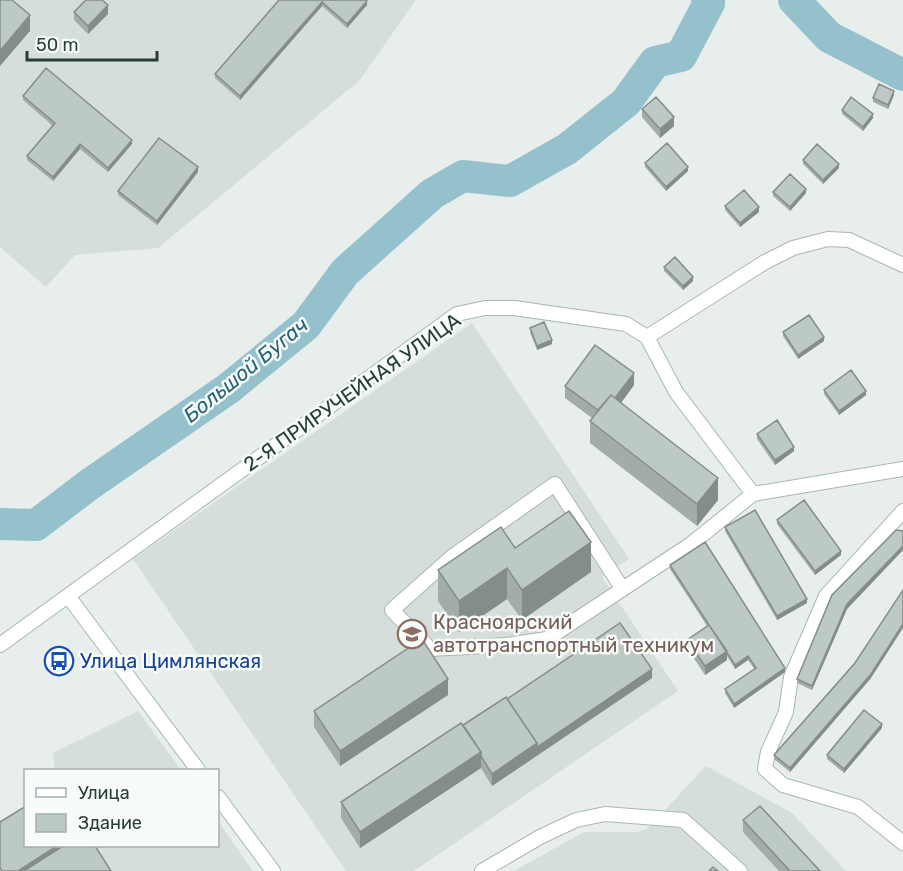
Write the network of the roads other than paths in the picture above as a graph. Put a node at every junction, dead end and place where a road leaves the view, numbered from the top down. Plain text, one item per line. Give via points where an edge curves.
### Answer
1 (903, 265) edge
2 (647, 337) junction
3 (903, 469) edge
4 (753, 494) junction
5 (903, 511) edge
6 (888, 529) junction
7 (903, 530) edge
8 (622, 588) junction
9 (68, 596) junction
10 (0, 645) edge
11 (197, 769) edge
12 (219, 798) edge
13 (903, 843) edge
14 (273, 871) edge
15 (482, 871) edge
16 (740, 871) edge

1 - 2 street via 849,240 828,239 793,248
2 - 4 street via 676,392
2 - 9 street, 2-Я ПРИРУЧЕЙНАЯ УЛИЦА via 626,324 514,308 485,308 457,314
3 - 4 street
4 - 8 street via 691,544
5 - 6 street
6 - 7 street
6 - 13 street via 826,596 790,677 786,712 768,752 765,769 783,785 858,807
8 - 8 street via 555,484 453,556 392,610 430,649 507,645 547,639
9 - 10 street, 2-Я ПРИРУЧЕЙНАЯ УЛИЦА
9 - 11 street
12 - 14 street
15 - 16 street via 567,824 605,814 683,820

